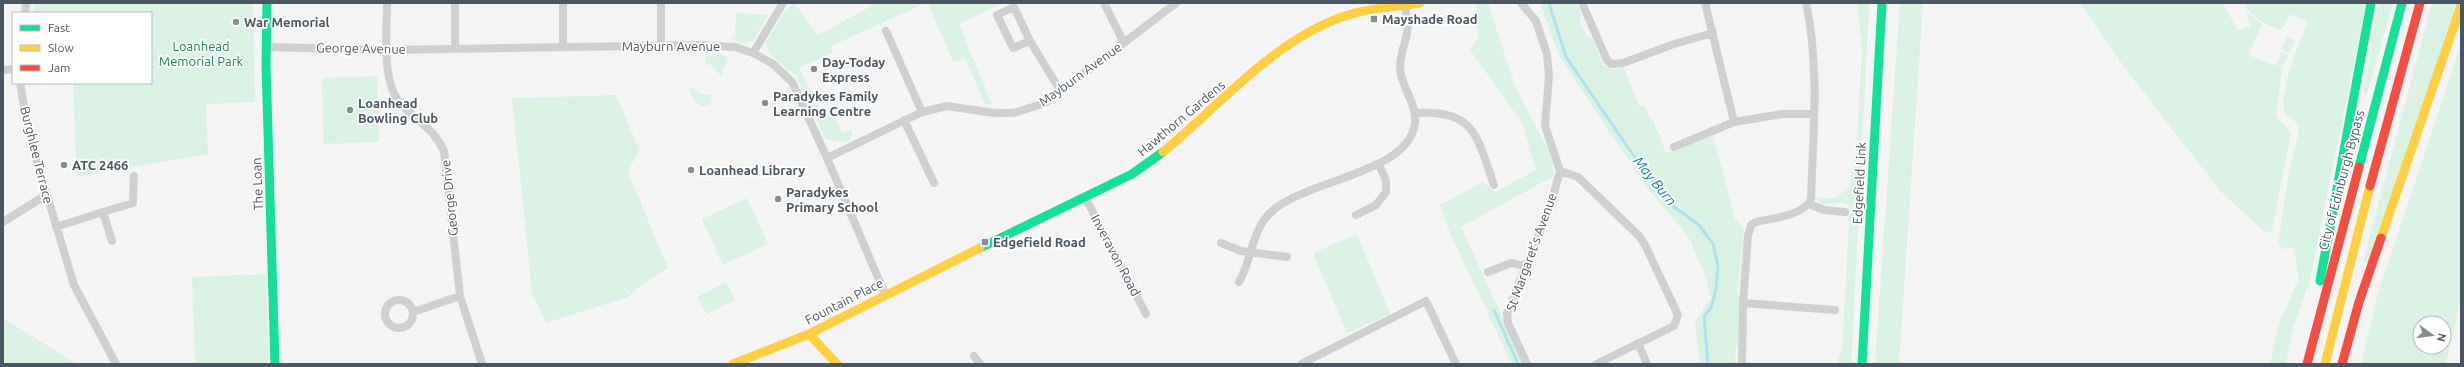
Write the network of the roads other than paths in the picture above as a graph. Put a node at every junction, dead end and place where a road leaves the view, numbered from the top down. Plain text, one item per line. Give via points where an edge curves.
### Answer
1 (267, 3) edge
2 (387, 3) edge
3 (455, 3) edge
4 (563, 3) edge
5 (661, 3) edge
6 (783, 3) edge
7 (1104, 3) edge
8 (1176, 3) edge
9 (1420, 3) edge
10 (1521, 3) edge
11 (1582, 3) edge
12 (1705, 3) edge
13 (1806, 3) edge
14 (1882, 3) edge
15 (2371, 3) edge
16 (2402, 3) edge
17 (2420, 3) edge
18 (1405, 6) junction
19 (2461, 6) edge
20 (886, 31) dead end
21 (1713, 33) junction
22 (1030, 41) junction
23 (1124, 42) junction
24 (661, 46) junction
25 (267, 47) junction
26 (563, 47) junction
27 (455, 48) junction
28 (388, 50) junction
29 (753, 53) junction
30 (20, 84) edge
31 (1060, 90) junction
32 (922, 112) junction
33 (1415, 113) junction
34 (1814, 114) junction
35 (904, 120) junction
36 (1734, 122) junction
37 (1674, 147) dead end
38 (827, 158) junction
39 (1379, 164) junction
40 (1560, 170) junction
41 (134, 176) dead end
42 (934, 184) dead end
43 (1494, 185) dead end
44 (46, 195) junction
45 (1085, 197) junction
46 (1809, 204) junction
47 (103, 212) junction
48 (1846, 212) dead end
49 (1356, 215) dead end
50 (3, 222) edge
51 (56, 227) junction
52 (112, 241) dead end
53 (1221, 243) dead end
54 (1252, 252) junction
55 (965, 256) joint
56 (1287, 257) dead end
57 (1525, 266) junction
58 (1488, 272) dead end
59 (1239, 282) dead end
60 (885, 294) junction
61 (460, 296) junction
62 (1743, 303) junction
63 (1835, 310) dead end
64 (413, 312) dead end
65 (1146, 314) dead end
66 (809, 334) junction
67 (1638, 343) junction
68 (974, 356) dead end
69 (116, 364) edge
70 (275, 364) edge
71 (482, 364) edge
72 (733, 364) edge
73 (837, 364) edge
74 (980, 364) edge
75 (1301, 364) edge
76 (1456, 364) edge
77 (1527, 364) edge
78 (1596, 364) edge
79 (1648, 364) edge
80 (1742, 364) edge
81 (1862, 364) edge
82 (2307, 364) edge
83 (2325, 364) edge
84 (2342, 364) edge

1 - 25 main road, The Loan
2 - 28 street, George Drive
3 - 27 street
4 - 26 street
5 - 24 street
6 - 29 street
7 - 23 street
8 - 23 street, Mayburn Avenue
9 - 18 main road, Hawthorn Gardens
10 - 40 street via 1536,21 1547,54 1549,76 1545,126
11 - 21 street via 1607,60 1612,64 1623,63
12 - 21 street
13 - 34 street via 1812,31
14 - 81 main road, Edgefield Link
15 - 82 main road
16 - 82 main road, City of Edinburgh Bypass
17 - 83 main road via 2389,112
18 - 33 street via 1408,28 1400,56 1400,70
18 - 45 main road, Hawthorn Gardens via 1371,10 1323,26 1290,46 1235,89 1159,157 1132,174
19 - 84 main road via 2360,302
20 - 32 street
21 - 36 street
22 - 22 street via 1014,7 997,15 1013,48
22 - 31 street
23 - 31 street, Mayburn Avenue
24 - 26 street, Mayburn Avenue
24 - 29 street, Mayburn Avenue via 718,45
25 - 28 street, George Avenue
25 - 70 main road, The Loan
26 - 27 street, Mayburn Avenue
27 - 28 street, George Avenue
28 - 61 street, George Drive via 389,81 392,91 401,104 432,130 444,151
29 - 38 street, Mayburn Avenue via 773,64 792,82
30 - 44 street, Burghlee Terrace via 29,134
31 - 32 street, Mayburn Avenue via 1045,103 1014,113 994,113 947,106
32 - 35 street, Mayburn Avenue
33 - 39 street via 1415,124 1404,147
33 - 43 street via 1436,112 1462,120 1478,141 1488,178
34 - 36 street via 1782,114
34 - 46 street
35 - 38 street, Mayburn Avenue
35 - 42 street
36 - 37 street
38 - 60 street, Mayburn Avenue
39 - 49 street via 1386,181 1386,192 1376,205
39 - 54 street via 1302,193 1275,208 1260,226
40 - 57 street, St Margaret's Avenue via 1550,204
40 - 67 street via 1578,177 1639,236 1678,315 1674,326
41 - 47 street via 133,203
44 - 50 street
44 - 51 street, Burghlee Terrace
45 - 55 main road, Hawthorn Gardens
45 - 65 street, Inveravon Road
46 - 48 street via 1824,210
46 - 62 street via 1801,210 1751,225
47 - 51 street
47 - 52 street
51 - 69 street, Burghlee Terrace via 74,285
53 - 54 street
54 - 56 street
54 - 59 street
55 - 60 main road, Fountain Place
57 - 58 street via 1511,263
57 - 77 street, St Margaret's Avenue via 1507,313 1508,323
60 - 66 main road, Fountain Place
61 - 64 street
61 - 71 street, George Drive
62 - 63 street
62 - 80 street
66 - 72 main road, Fountain Place
66 - 73 main road
67 - 78 street
67 - 79 street
68 - 74 street
75 - 76 street via 1426,301

